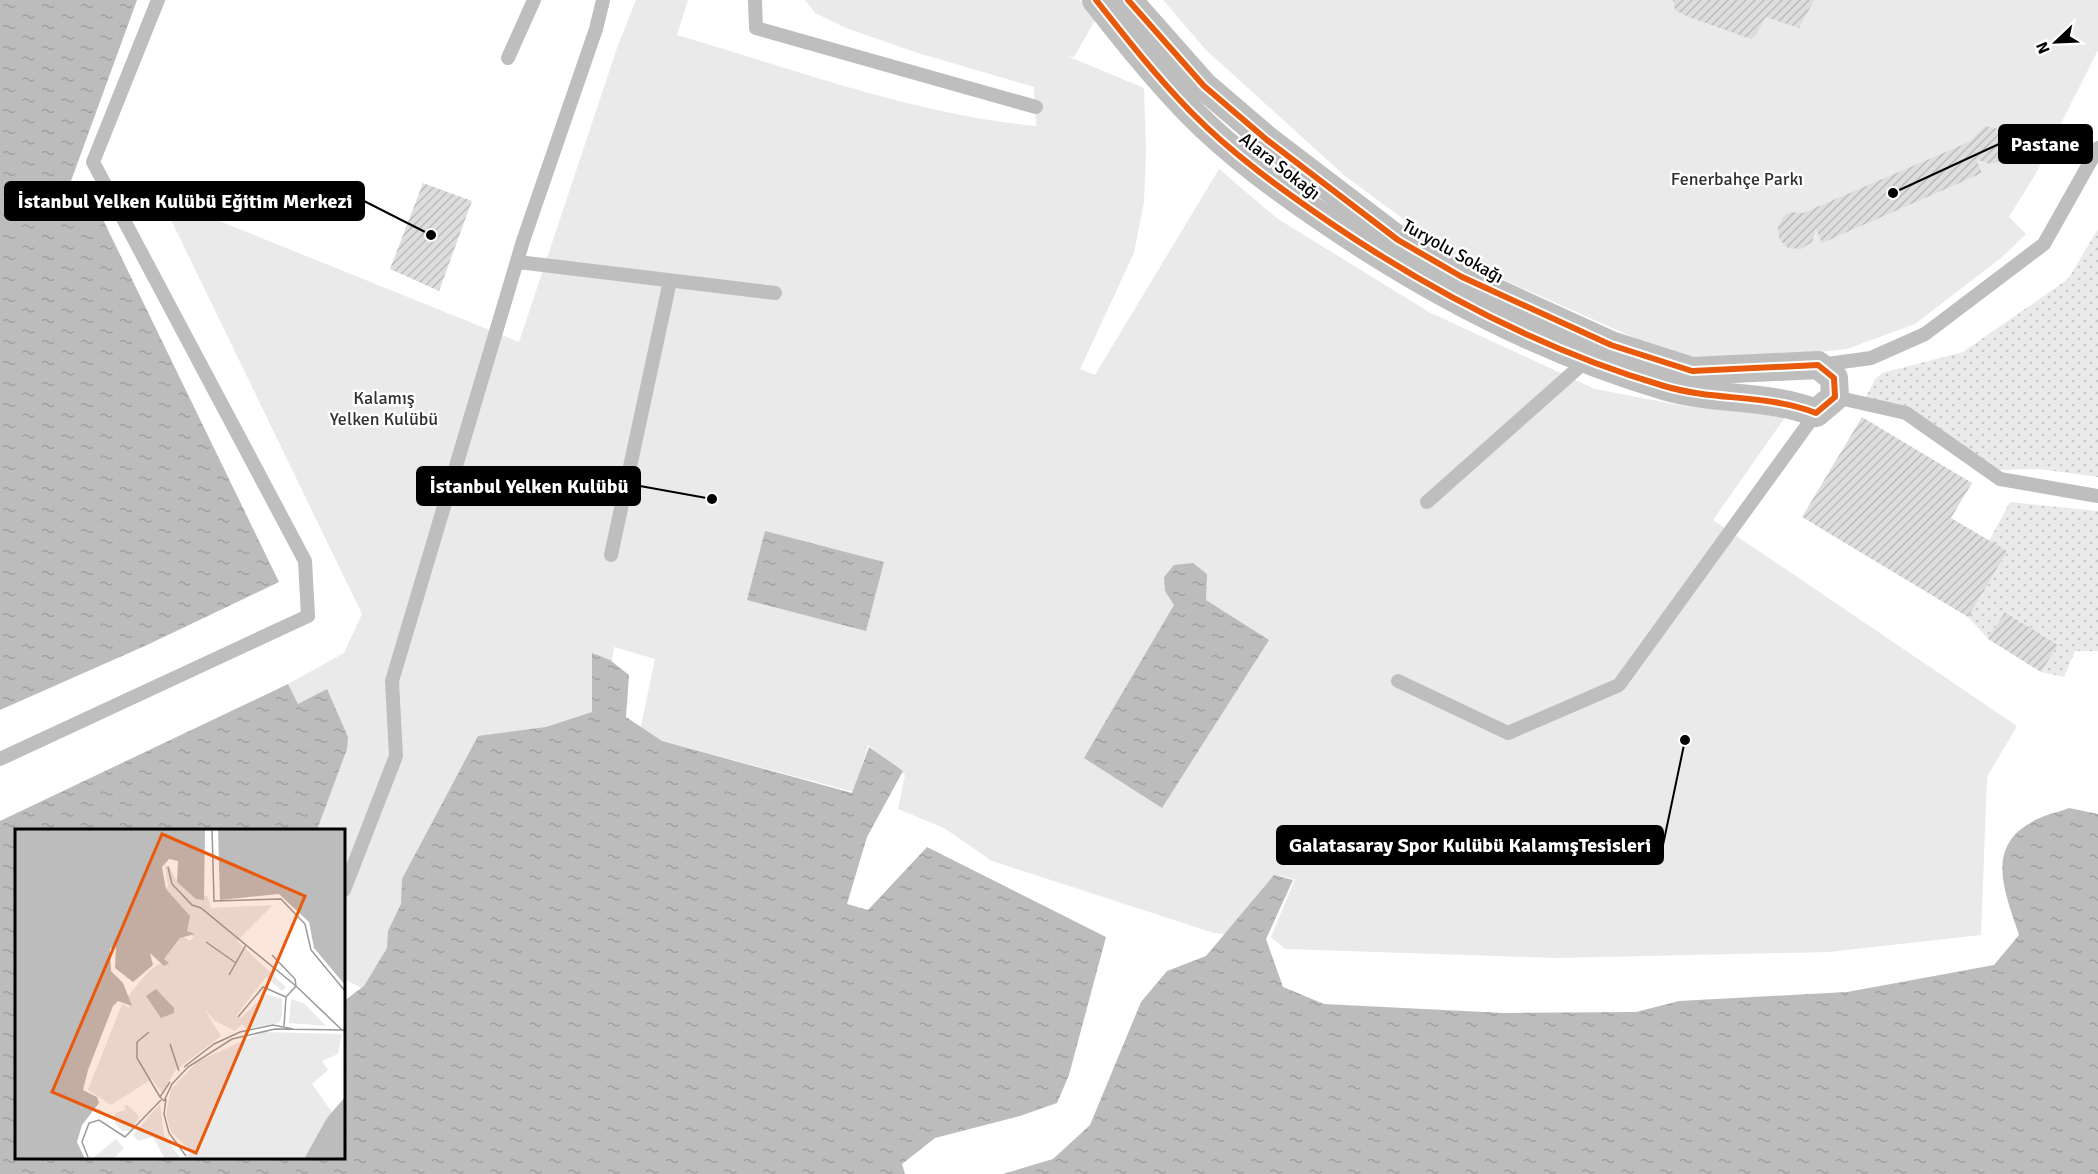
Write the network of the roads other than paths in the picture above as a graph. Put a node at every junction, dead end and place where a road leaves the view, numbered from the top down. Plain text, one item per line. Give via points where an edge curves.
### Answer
1 (158, 0) edge
2 (534, 0) edge
3 (603, 0) edge
4 (755, 0) edge
5 (1096, 0) edge
6 (1128, 0) edge
7 (508, 58) dead end
8 (1036, 107) dead end
9 (2098, 148) edge
10 (518, 262) junction
11 (670, 281) junction
12 (775, 293) dead end
13 (1587, 360) junction
14 (1826, 389) junction
15 (2098, 496) edge
16 (1426, 502) dead end
17 (611, 555) dead end
18 (1398, 681) dead end
19 (0, 759) edge
20 (345, 887) edge

1 - 19 lane via 93,162 305,561 308,616
2 - 7 lane
3 - 10 lane
4 - 8 lane via 756,28
5 - 13 street, Alara Sokağı via 1191,112 1296,200 1438,291
6 - 14 street, Turyolu Sokağı via 1204,86 1267,140 1398,240 1462,277 1611,345 1692,371
9 - 14 lane via 2044,244 1925,334 1871,358
10 - 11 lane
10 - 20 lane via 393,681 396,756
11 - 12 lane
11 - 17 lane
13 - 14 street, Alara Sokağı via 1667,387 1795,405
13 - 16 lane
14 - 15 lane via 1906,413 2000,479
14 - 18 lane via 1619,685 1508,734

